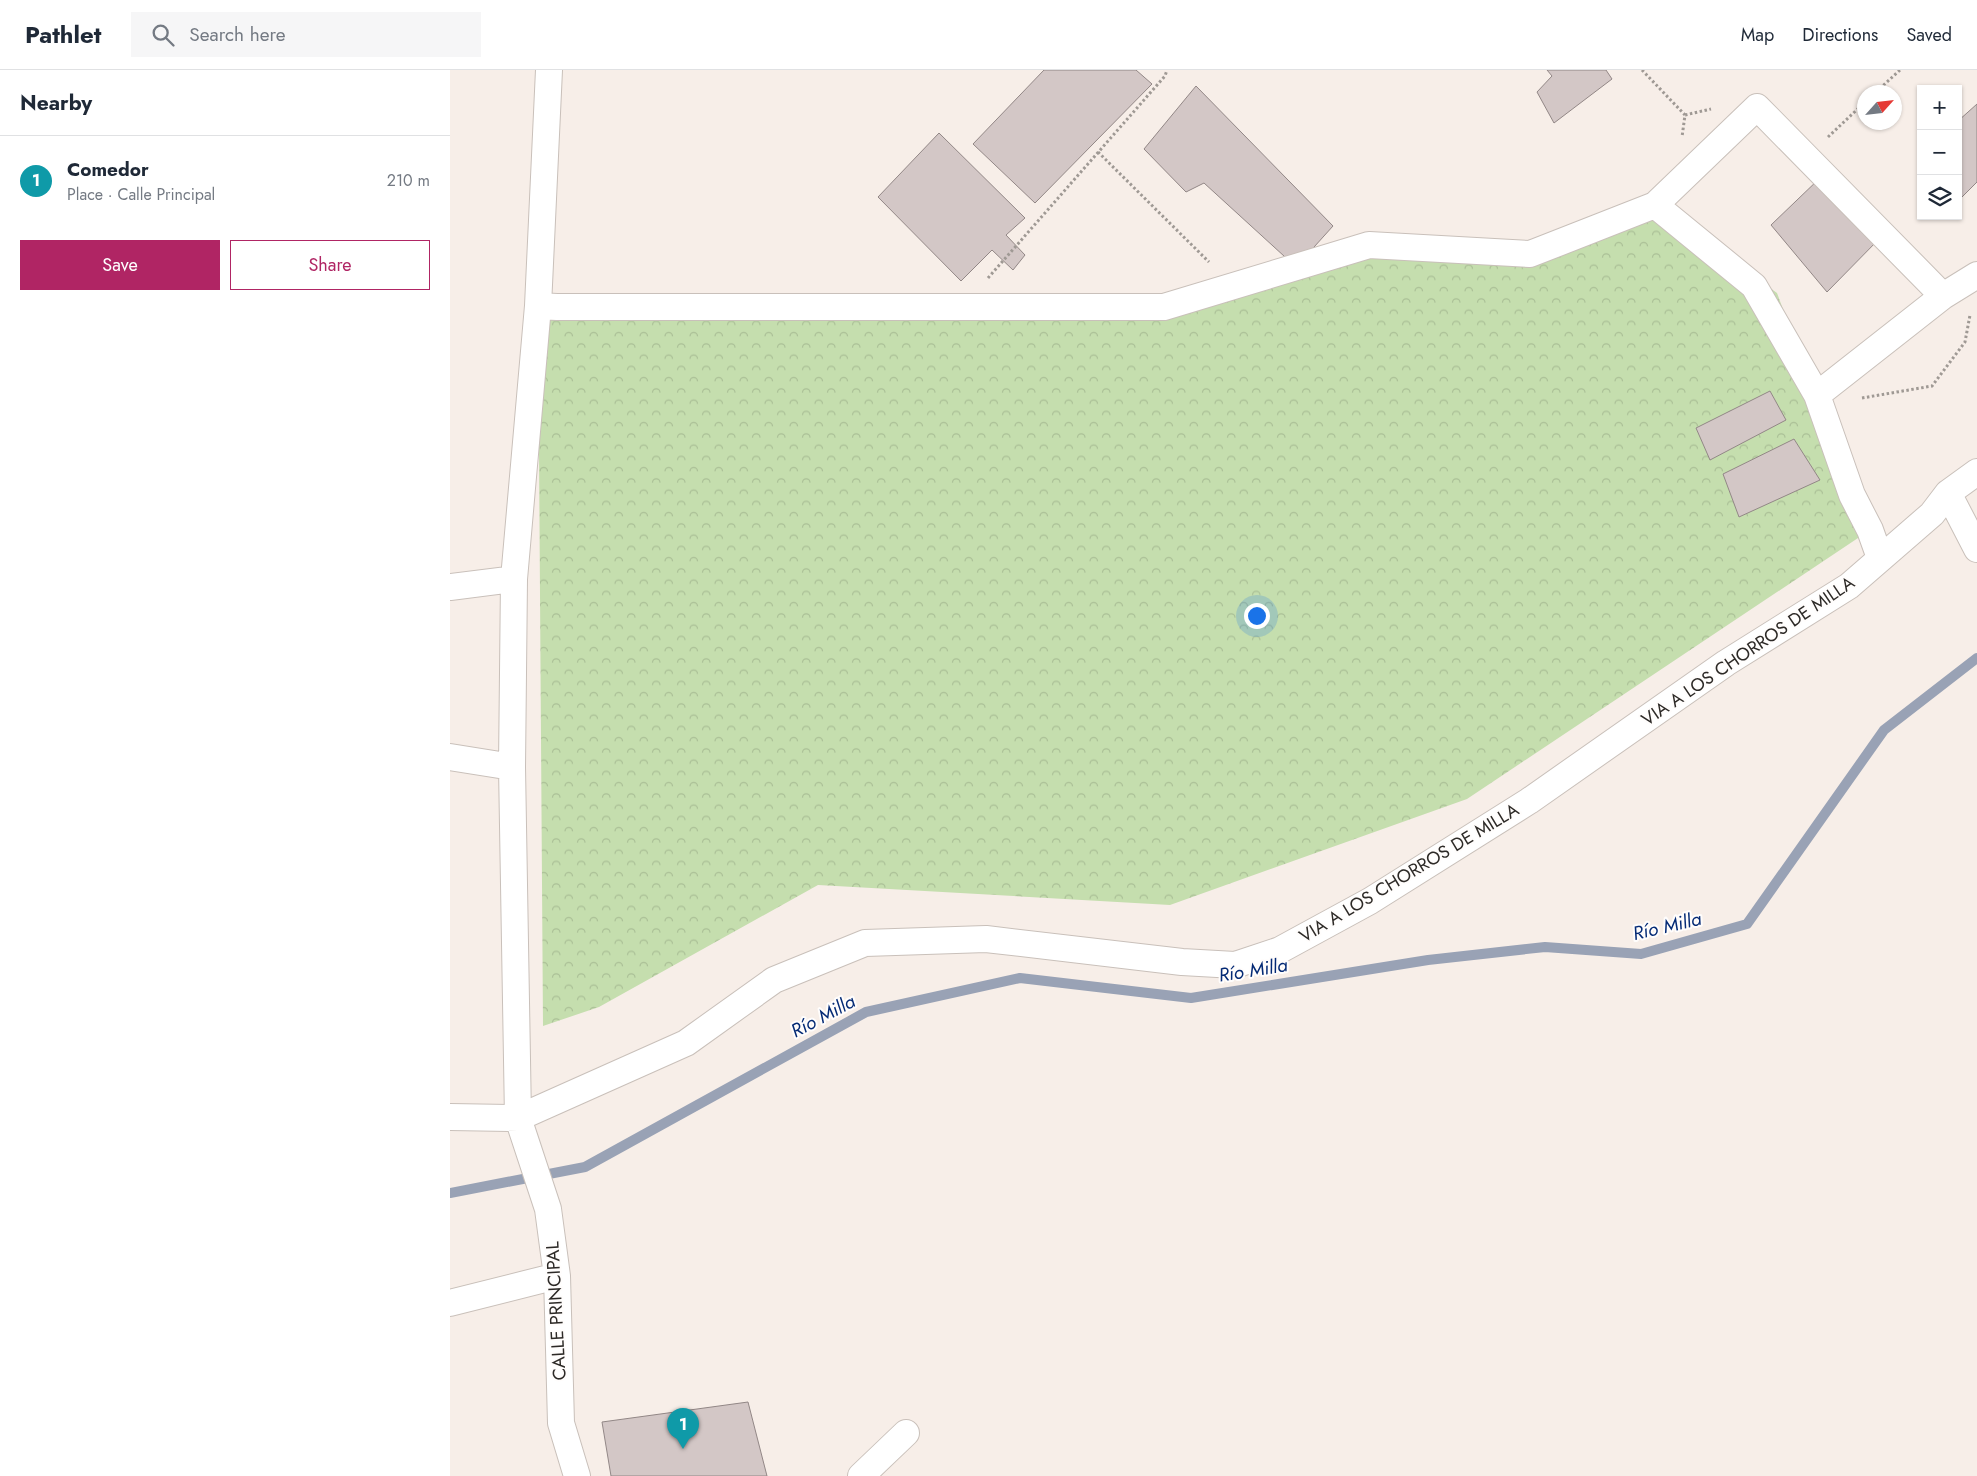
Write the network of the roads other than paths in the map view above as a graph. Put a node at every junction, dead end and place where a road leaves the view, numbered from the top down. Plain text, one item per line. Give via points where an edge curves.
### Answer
1 (549, 70) edge
2 (1656, 205) junction
3 (1977, 275) edge
4 (1943, 296) junction
5 (538, 306) junction
6 (1817, 395) junction
7 (1977, 472) edge
8 (1948, 493) junction
9 (1977, 549) edge
10 (1880, 558) junction
11 (514, 579) junction
12 (450, 587) edge
13 (450, 757) edge
14 (512, 767) junction
15 (450, 1117) edge
16 (518, 1118) junction
17 (557, 1276) junction
18 (450, 1303) edge
19 (906, 1433) dead end
20 (577, 1476) edge
21 (861, 1476) edge

1 - 5 street, CALLE PRINCIPAL
2 - 4 street via 1756,107
2 - 5 street via 1530,254 1369,245 1164,308
2 - 6 street via 1754,286
3 - 4 street
4 - 6 street
5 - 11 street, CALLE PRINCIPAL
6 - 10 street via 1852,495
7 - 8 street, VIA A LOS CHORROS DE MILLA
8 - 9 street
8 - 10 street, VIA A LOS CHORROS DE MILLA via 1932,514
10 - 16 street, VIA A LOS CHORROS DE MILLA via 1849,586 1726,663 1528,801 1370,901 1280,950 1235,965 1182,962 986,939 865,943 774,980 686,1043
11 - 12 street
11 - 14 street, CALLE PRINCIPAL
13 - 14 street
14 - 16 street, CALLE PRINCIPAL
15 - 16 street, VIA A LOS CHORROS DE MILLA
16 - 17 street, CALLE PRINCIPAL via 548,1209
17 - 18 street
17 - 20 street, CALLE PRINCIPAL via 561,1423
19 - 21 street

